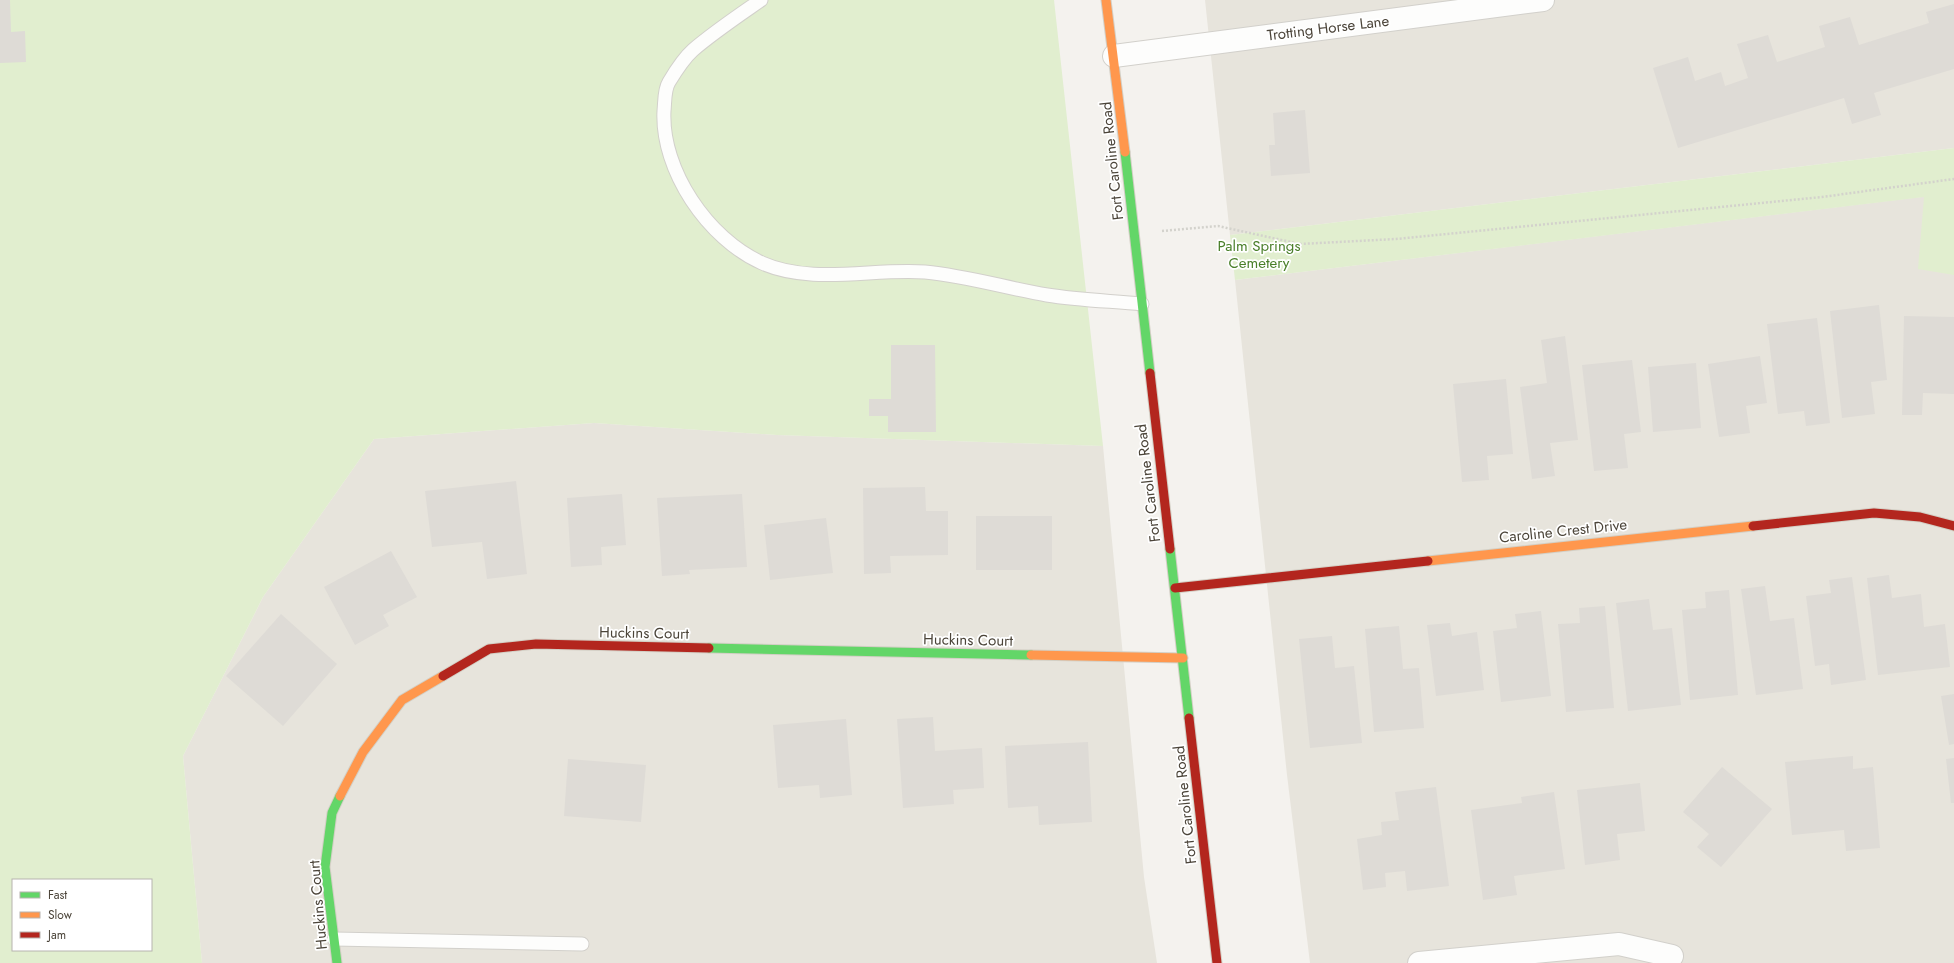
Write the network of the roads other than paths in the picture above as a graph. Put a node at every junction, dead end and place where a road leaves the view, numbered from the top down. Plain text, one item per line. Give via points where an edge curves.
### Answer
1 (761, 0) edge
2 (1106, 0) edge
3 (1542, 0) edge
4 (1114, 56) junction
5 (1142, 304) junction
6 (1954, 526) edge
7 (1175, 588) junction
8 (1183, 658) junction
9 (334, 940) junction
10 (582, 944) dead end
11 (1672, 956) dead end
12 (337, 963) edge
13 (1217, 963) edge
14 (1419, 963) edge

1 - 5 lane via 692,51 668,84 665,98 666,144 676,170 710,226 727,242 762,263 794,272 922,272 964,276 1002,287 1050,295
2 - 4 street, Fort Caroline Road
3 - 4 street, Trotting Horse Lane
4 - 5 street, Fort Caroline Road
5 - 7 street, Fort Caroline Road
6 - 7 street, Caroline Crest Drive via 1920,517 1874,513
7 - 8 street, Fort Caroline Road
8 - 9 street, Huckins Court via 536,644 489,649 402,700 363,752 332,813 325,867
8 - 13 street, Fort Caroline Road
9 - 10 lane
9 - 12 street, Huckins Court
11 - 14 street via 1619,944

